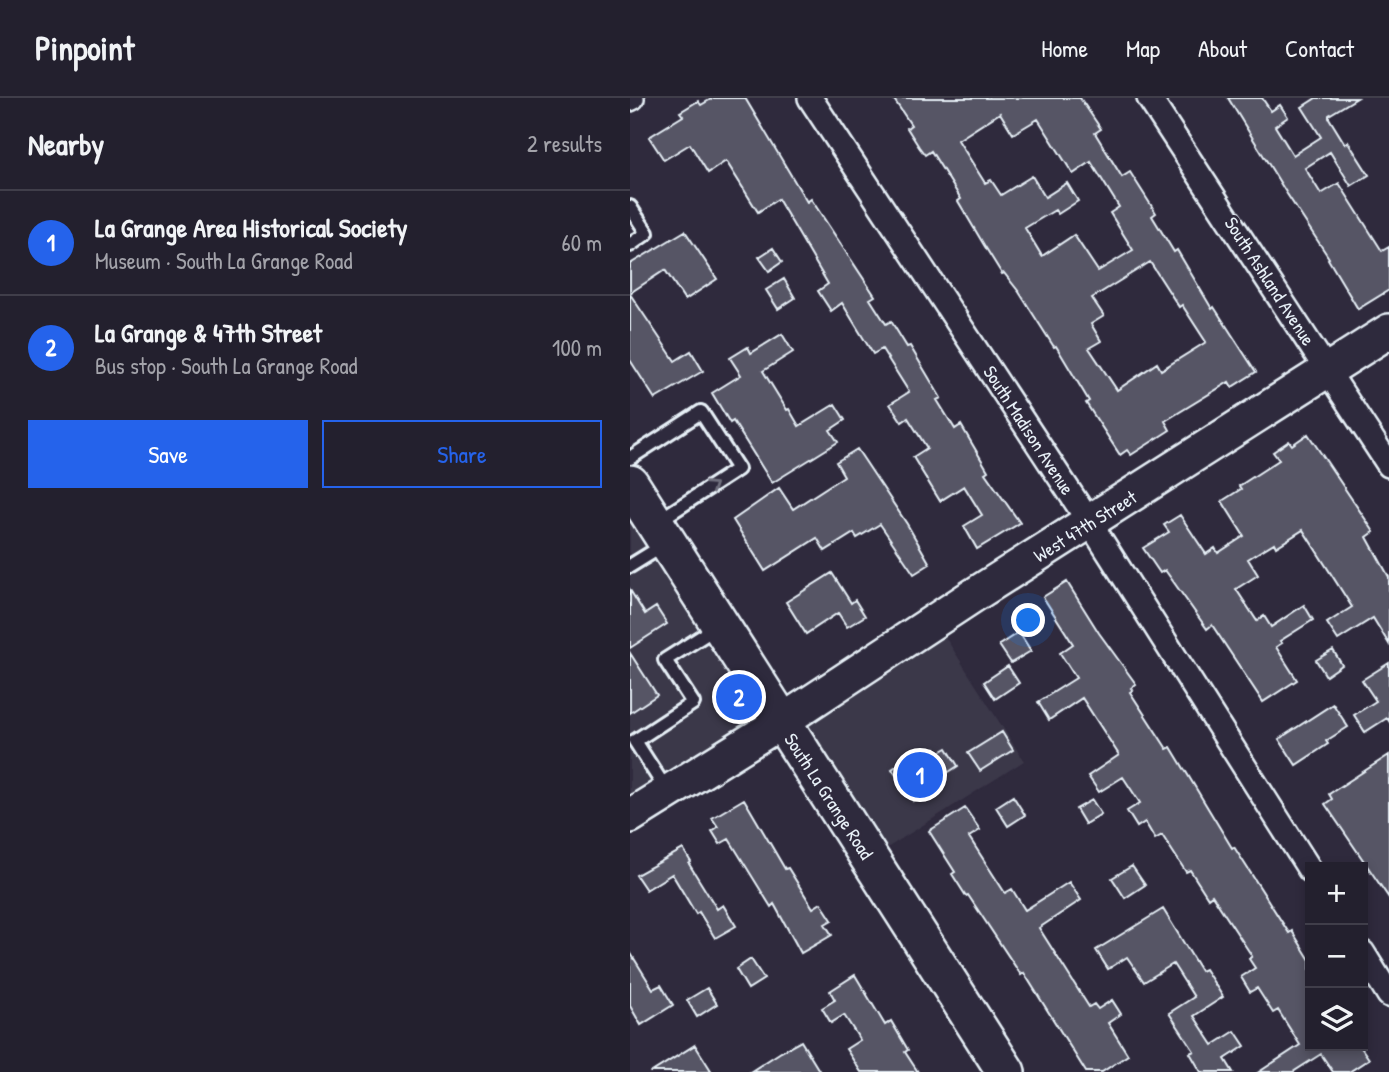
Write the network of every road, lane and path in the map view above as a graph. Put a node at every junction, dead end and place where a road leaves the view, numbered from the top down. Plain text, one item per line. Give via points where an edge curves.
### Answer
1 (810, 98) edge
2 (1149, 98) edge
3 (630, 207) edge
4 (630, 245) edge
5 (1389, 331) edge
6 (1329, 371) junction
7 (630, 458) edge
8 (1389, 464) edge
9 (630, 484) edge
10 (1090, 523) junction
11 (661, 533) junction
12 (630, 566) edge
13 (721, 625) junction
14 (781, 722) junction
15 (633, 741) edge
16 (668, 792) junction
17 (630, 816) edge
18 (1305, 862) edge
19 (1368, 961) edge
20 (1389, 995) edge
21 (1006, 1072) edge

1 - 10 street, South Madison Avenue
2 - 6 street, South Ashland Avenue
3 - 4 lane via 647,233
5 - 6 main road, West 47th Street
6 - 8 street, South Ashland Avenue
6 - 10 main road, West 47th Street
11 -> 7 lane via 738,469 701,412
9 - 11 main road, South La Grange Road
10 - 14 main road, West 47th Street
10 - 18 street, South Madison Avenue
11 - 12 lane
11 - 13 main road, South La Grange Road
13 - 14 main road, South La Grange Road
13 - 15 lane via 665,660 693,703
14 - 16 main road, West 47th Street
14 - 21 main road, South La Grange Road
15 - 16 lane
16 - 17 main road, West 47th Street
19 - 20 street

